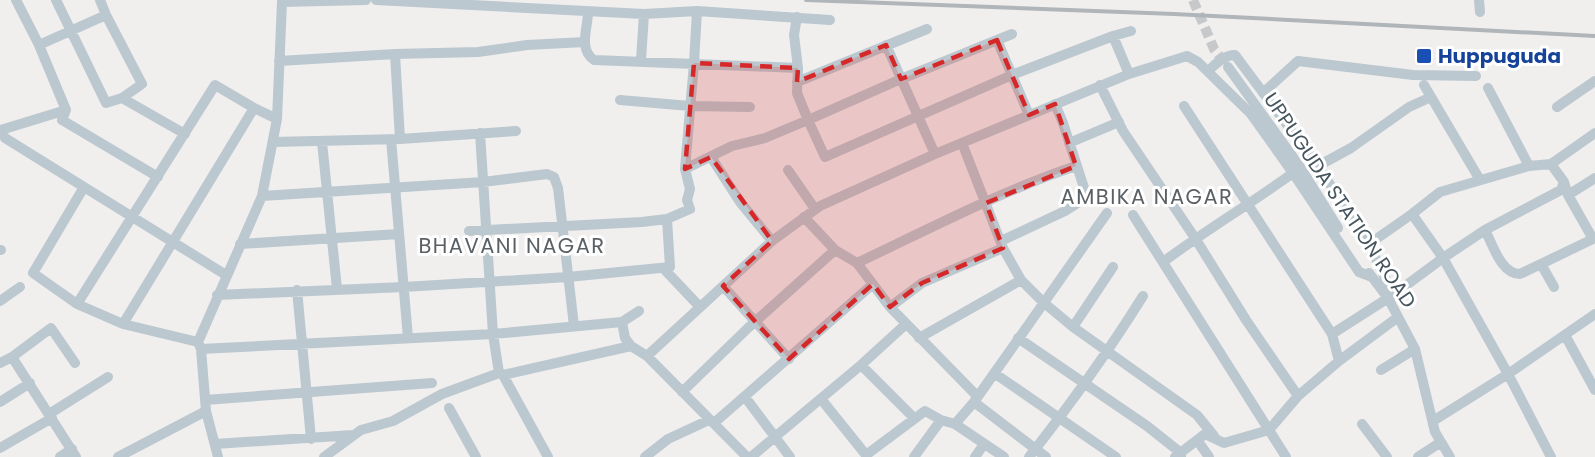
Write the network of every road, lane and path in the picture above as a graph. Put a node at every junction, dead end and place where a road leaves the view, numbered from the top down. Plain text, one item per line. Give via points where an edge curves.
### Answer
1 (16, 0) edge
2 (56, 0) edge
3 (100, 0) edge
4 (366, 0) edge
5 (376, 0) edge
6 (282, 1) edge
7 (697, 11) junction
8 (588, 12) junction
9 (644, 14) junction
10 (106, 15) junction
11 (797, 17) junction
12 (830, 20) dead end
13 (927, 29) dead end
14 (71, 31) junction
15 (1131, 32) dead end
16 (1012, 34) dead end
17 (1113, 36) junction
18 (997, 40) junction
19 (585, 42) junction
20 (39, 45) junction
21 (886, 45) junction
22 (395, 54) junction
23 (640, 60) junction
24 (279, 61) junction
25 (694, 63) junction
26 (1228, 67) tunnel mouth
27 (798, 68) junction
28 (1208, 71) junction
29 (1129, 74) junction
30 (1012, 75) junction
31 (1476, 76) dead end
32 (901, 79) junction
33 (1595, 81) edge
34 (797, 82) junction
35 (1424, 85) dead end
36 (1100, 86) junction
37 (1488, 88) dead end
38 (1263, 93) junction
39 (1431, 97) junction
40 (122, 98) junction
41 (620, 100) dead end
42 (1055, 104) junction
43 (690, 106) junction
44 (1184, 106) dead end
45 (750, 107) dead end
46 (1557, 107) dead end
47 (254, 108) junction
48 (66, 110) junction
49 (1029, 115) junction
50 (918, 116) junction
51 (277, 119) junction
52 (808, 120) junction
53 (1119, 122) junction
54 (516, 130) dead end
55 (1595, 133) edge
56 (184, 134) junction
57 (480, 134) junction
58 (396, 139) junction
59 (273, 142) junction
60 (322, 142) junction
61 (1069, 142) junction
62 (962, 143) junction
63 (935, 153) junction
64 (711, 157) junction
65 (1551, 164) junction
66 (1076, 165) junction
67 (1318, 166) junction
68 (1529, 166) junction
69 (685, 169) junction
70 (788, 170) dead end
71 (1293, 172) junction
72 (158, 177) junction
73 (1595, 178) edge
74 (1480, 180) junction
75 (483, 182) junction
76 (1564, 182) junction
77 (84, 187) junction
78 (395, 187) junction
79 (327, 192) junction
80 (1568, 195) junction
81 (262, 196) junction
82 (986, 203) junction
83 (1248, 205) junction
84 (815, 209) junction
85 (1107, 213) dead end
86 (1412, 214) junction
87 (1133, 215) dead end
88 (133, 217) junction
89 (804, 218) junction
90 (667, 219) junction
91 (563, 225) junction
92 (486, 230) junction
93 (1485, 230) junction
94 (469, 231) dead end
95 (399, 234) junction
96 (1195, 238) junction
97 (332, 239) junction
98 (772, 241) junction
99 (1594, 241) edge
100 (173, 242) junction
101 (240, 244) junction
102 (1002, 244) junction
103 (1369, 244) junction
104 (836, 250) junction
105 (1443, 258) junction
106 (1162, 262) junction
107 (857, 263) junction
108 (1541, 264) junction
109 (1113, 267) dead end
110 (664, 269) junction
111 (226, 274) junction
112 (568, 277) junction
113 (1372, 277) junction
114 (1021, 280) junction
115 (490, 281) junction
116 (873, 284) junction
117 (723, 286) junction
118 (20, 287) dead end
119 (404, 287) junction
120 (1554, 287) dead end
121 (337, 289) junction
122 (297, 290) junction
123 (217, 295) junction
124 (1143, 296) dead end
125 (1390, 297) junction
126 (0, 302) edge
127 (1044, 302) junction
128 (77, 304) junction
129 (699, 306) junction
130 (890, 307) junction
131 (639, 311) dead end
132 (1595, 314) edge
133 (1398, 317) junction
134 (622, 322) junction
135 (755, 322) junction
136 (123, 324) junction
137 (906, 324) junction
138 (574, 326) junction
139 (1073, 327) junction
140 (493, 334) junction
141 (1332, 334) junction
142 (1565, 335) junction
143 (919, 338) junction
144 (1018, 338) junction
145 (408, 339) junction
146 (302, 344) junction
147 (199, 345) junction
148 (631, 346) junction
149 (1415, 349) junction
150 (1107, 353) junction
151 (647, 356) junction
152 (12, 357) junction
153 (789, 359) junction
154 (1339, 361) junction
155 (0, 363) edge
156 (75, 363) dead end
157 (861, 365) junction
158 (1381, 370) dead end
159 (994, 373) junction
160 (501, 374) junction
161 (1508, 374) junction
162 (108, 377) dead end
163 (30, 383) junction
164 (432, 383) dead end
165 (1082, 383) junction
166 (1595, 390) edge
167 (306, 392) junction
168 (682, 392) junction
169 (745, 396) junction
170 (1298, 396) junction
171 (821, 399) junction
172 (976, 399) junction
173 (205, 400) junction
174 (0, 402) edge
175 (449, 408) dead end
176 (206, 411) junction
177 (51, 416) junction
178 (914, 418) junction
179 (1059, 418) junction
180 (941, 420) junction
181 (1433, 421) junction
182 (711, 422) junction
183 (955, 424) junction
184 (1362, 424) dead end
185 (1269, 430) junction
186 (353, 435) junction
187 (776, 438) junction
188 (311, 439) junction
189 (1197, 440) junction
190 (1218, 441) junction
191 (1441, 442) junction
192 (215, 444) junction
193 (984, 444) junction
194 (0, 448) edge
195 (74, 453) edge
196 (1032, 453) edge
197 (1179, 456) edge
198 (60, 457) edge
199 (118, 457) edge
200 (218, 457) edge
201 (324, 457) edge
202 (476, 457) edge
203 (548, 457) edge
204 (645, 457) edge
205 (749, 457) edge
206 (790, 457) edge
207 (914, 457) edge
208 (975, 457) edge
209 (1004, 457) edge
210 (1046, 457) edge
211 (1116, 457) edge
212 (1209, 457) edge
213 (1286, 457) edge
214 (1386, 457) edge
215 (1418, 457) edge
216 (1450, 457) edge
217 (1551, 457) edge

1 - 20 street
2 - 14 street
3 - 10 street
4 - 6 street
5 - 8 street
6 - 24 street
7 - 9 street
7 - 11 street
7 - 25 street
8 - 9 street
8 - 19 street
9 - 23 street
10 - 14 street
10 - 40 street via 142,84
11 - 12 street
11 - 27 street via 794,35
13 - 21 street
14 - 20 street
14 - 40 street via 106,103
15 - 17 street
16 - 18 street
17 - 29 street
17 - 30 street
18 - 30 street
18 - 32 street
19 - 22 street via 477,52
19 - 23 street via 587,54 594,60
20 - 48 street
21 - 32 street
21 - 34 street
22 - 24 street
22 - 58 street
23 - 25 street
24 - 51 street
25 - 27 street
25 - 43 street
26 - 113 street, UPPUGUDA STATION ROAD
27 - 34 street
28 - 29 street via 1187,56
28 - 38 street via 1229,55 1235,55
28 - 71 street via 1251,114
29 - 36 street
30 - 49 street
30 - 50 street
31 - 38 street via 1413,75 1299,60
32 - 50 street
32 - 52 street
33 - 46 street
34 - 52 street via 797,93
35 - 39 street
36 - 42 street
36 - 53 street
37 - 68 street
38 - 67 street
39 - 67 street
39 - 74 street
40 - 56 street
41 - 43 street
42 - 49 street
42 - 61 street
43 - 45 street
43 - 69 street
44 - 83 street
47 - 51 street
47 - 56 street via 215,85
47 - 100 street
48 - 72 street via 62,120
48 - 77 street via 1,130 5,138
49 - 62 street
50 - 52 street via 825,157
50 - 63 street
51 - 59 street
52 - 64 street
53 - 61 street
53 - 96 street
54 - 57 street
55 - 65 street
56 - 72 street
57 - 58 street
57 - 75 street
58 - 60 street
58 - 78 street
59 - 60 street
59 - 81 street
60 - 79 street
61 - 66 street
62 - 63 street
62 - 82 street
63 - 84 street
64 - 69 street
64 - 98 street
65 - 68 street
65 - 76 street
66 - 82 street
66 - 102 street via 1087,197
67 - 103 street
68 - 74 street
69 - 90 street via 690,209
70 - 84 street
71 - 83 street
71 - 113 street via 1359,272
72 - 88 street
73 - 80 street
74 - 86 street via 1440,192
75 - 78 street
75 - 91 street via 547,174 554,177
75 - 92 street
76 - 80 street
76 - 93 street via 1561,190
77 - 88 street
77 - 128 street via 33,273
78 - 79 street
78 - 95 street
79 - 81 street
79 - 97 street
80 - 99 street
81 - 101 street
82 - 102 street
82 - 107 street
83 - 96 street
83 - 141 street
84 - 89 street
85 - 127 street
86 - 103 street
86 - 105 street
87 - 106 street
88 - 100 street
88 - 128 street
89 - 98 street
89 - 104 street
90 - 91 street
90 - 110 street via 670,267
91 - 92 street
91 - 112 street
92 - 94 street
92 - 115 street
93 - 105 street
93 - 108 street via 1505,269 1513,274
95 - 97 street
95 - 119 street
96 - 106 street
96 - 170 street
97 - 101 street
97 - 121 street
98 - 117 street
99 - 108 street
100 - 111 street
100 - 136 street
101 - 111 street
102 - 114 street
102 - 130 street via 922,283
103 - 125 street
104 - 107 street
104 - 135 street
105 - 125 street
105 - 161 street
106 - 185 street
107 - 116 street
108 - 120 street
109 - 139 street
110 - 112 street
110 - 129 street
111 - 123 street
112 - 115 street
112 - 138 street
113 - 125 street, UPPUGUDA STATION ROAD
114 - 127 street
114 - 143 street
115 - 119 street
115 - 140 street
116 - 130 street
116 - 153 street
117 - 129 street
117 - 135 street
118 - 126 street
119 - 121 street
119 - 145 street
121 - 122 street
122 - 123 street
122 - 146 street
123 - 147 street
124 - 150 street
125 - 133 street, UPPUGUDA STATION ROAD
125 - 141 street
127 - 139 street
127 - 144 street
128 - 136 street
129 - 151 street
130 - 137 street
131 - 134 street
132 - 142 street
133 - 149 street, UPPUGUDA STATION ROAD
133 - 154 street
134 - 138 street
134 - 148 street
135 - 153 street
135 - 168 street
136 - 147 street
137 - 143 street
137 - 157 street
138 - 140 street
139 - 150 street
140 - 145 street
140 - 160 street
141 - 154 street
142 - 161 street
142 - 166 street
143 - 172 street
144 - 159 street
144 - 165 street
145 - 146 street
146 - 147 street
146 - 167 street
147 - 173 street
148 - 151 street
148 - 160 street
149 - 158 street
149 - 181 street, UPPUGUDA STATION ROAD
150 - 165 street
150 - 190 street via 1197,415
151 - 168 street
152 - 155 street
152 - 156 street via 51,328
152 - 163 street
153 - 169 street
154 - 170 street
157 - 171 street
157 - 178 street
159 - 172 street
159 - 179 street
160 - 186 street via 439,396 393,422
160 - 203 street
161 - 181 street
161 - 217 street
162 - 177 street
163 - 174 street
163 - 177 street
164 - 167 street
165 - 179 street
165 - 197 street via 1147,426
167 - 173 street
167 - 188 street
168 - 182 street
169 - 182 street
169 - 187 street
170 - 185 street
171 - 178 street via 866,455
171 - 187 street
172 - 183 street
172 - 196 street
173 - 176 street
175 - 202 street
176 - 192 street
176 - 199 street
177 - 194 street
177 - 195 street
178 - 180 street via 925,411
179 - 196 street
179 - 211 street
180 - 183 street
180 - 207 street
181 - 191 street, UPPUGUDA STATION ROAD
182 - 204 street via 668,440
182 - 205 street
183 - 193 street
184 - 214 street
185 - 190 street via 1224,443
185 - 213 street
186 - 188 street
186 - 201 street
187 - 205 street
187 - 206 street
188 - 192 street
189 - 190 street via 1205,434
189 - 197 street
189 - 212 street
191 - 215 street
191 - 216 street, UPPUGUDA STATION ROAD
192 - 200 street
193 - 208 street
193 - 209 street
195 - 198 street
196 - 210 street

